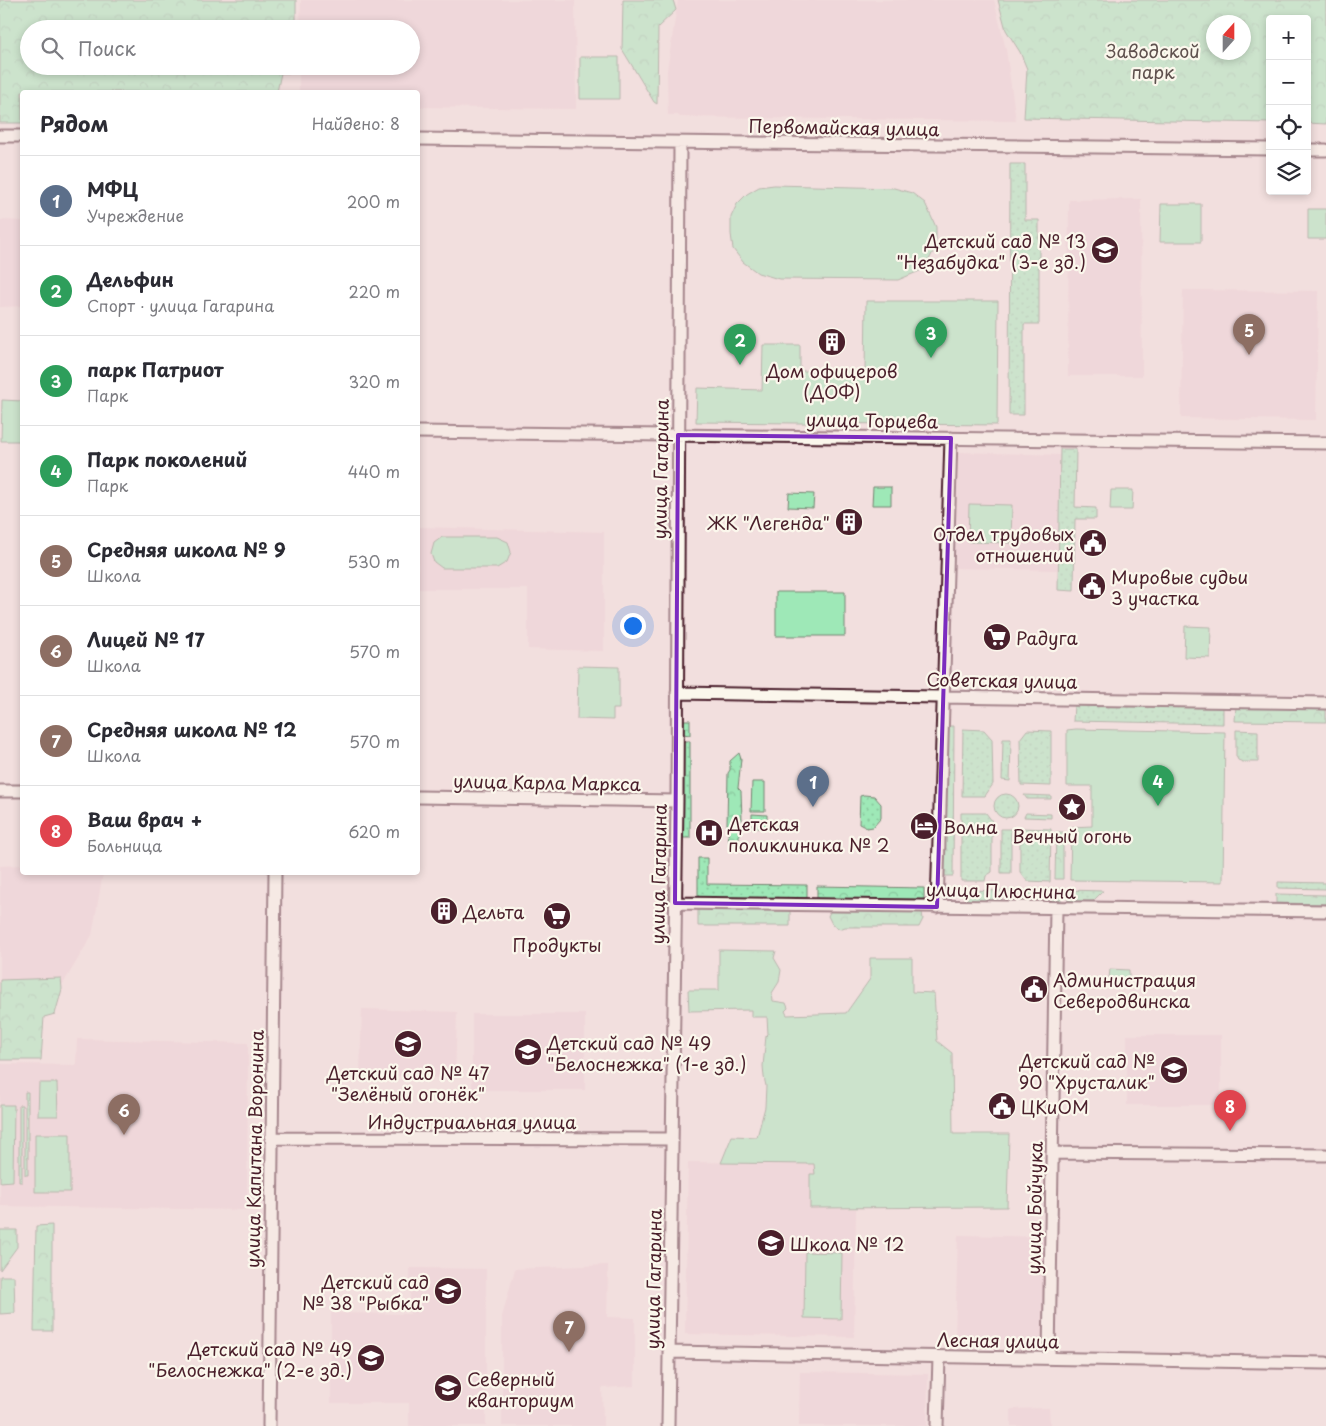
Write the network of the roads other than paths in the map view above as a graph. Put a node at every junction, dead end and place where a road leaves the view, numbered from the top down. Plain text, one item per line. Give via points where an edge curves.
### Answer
1 (0, 136) edge
2 (20, 136) edge
3 (420, 139) edge
4 (680, 143) junction
5 (1266, 149) edge
6 (1311, 150) edge
7 (1326, 150) edge
8 (420, 432) edge
9 (678, 435) junction
10 (951, 438) junction
11 (1326, 443) edge
12 (677, 693) junction
13 (943, 697) junction
14 (1326, 703) edge
15 (0, 791) edge
16 (20, 791) edge
17 (420, 797) edge
18 (676, 801) junction
19 (275, 875) edge
20 (675, 903) junction
21 (937, 907) junction
22 (1056, 908) junction
23 (1326, 911) edge
24 (271, 1138) junction
25 (672, 1139) junction
26 (1052, 1153) junction
27 (1326, 1155) edge
28 (669, 1352) junction
29 (939, 1356) junction
30 (1049, 1358) junction
31 (1326, 1363) edge
32 (269, 1426) edge
33 (668, 1426) edge
34 (938, 1426) edge

1 - 2 street
3 - 4 street, Первомайская улица
4 - 5 street, Первомайская улица
4 - 9 street, улица Гагарина
6 - 7 street
8 - 9 street, улица Торцева
9 - 10 street, улица Торцева
9 - 12 street, улица Гагарина
10 - 11 street, улица Торцева
10 - 13 street
12 - 13 street, Советская улица
12 - 18 street, улица Гагарина
13 - 14 street, Советская улица
13 - 21 street
15 - 16 street
17 - 18 street, улица Карла Маркса
18 - 20 street, улица Гагарина
19 - 24 street, улица Капитана Воронина
20 - 21 street, улица Плюснина
20 - 25 street, улица Гагарина
21 - 22 street, улица Плюснина
22 - 23 street, улица Плюснина
22 - 26 street, улица Бойчука
24 - 25 street, Индустриальная улица
24 - 32 street, улица Капитана Воронина
25 - 28 street, улица Гагарина
26 - 27 street
26 - 30 street, улица Бойчука
28 - 29 street, Лесная улица
28 - 33 street, улица Гагарина
29 - 30 street, Лесная улица
29 - 34 street
30 - 31 street, Лесная улица

